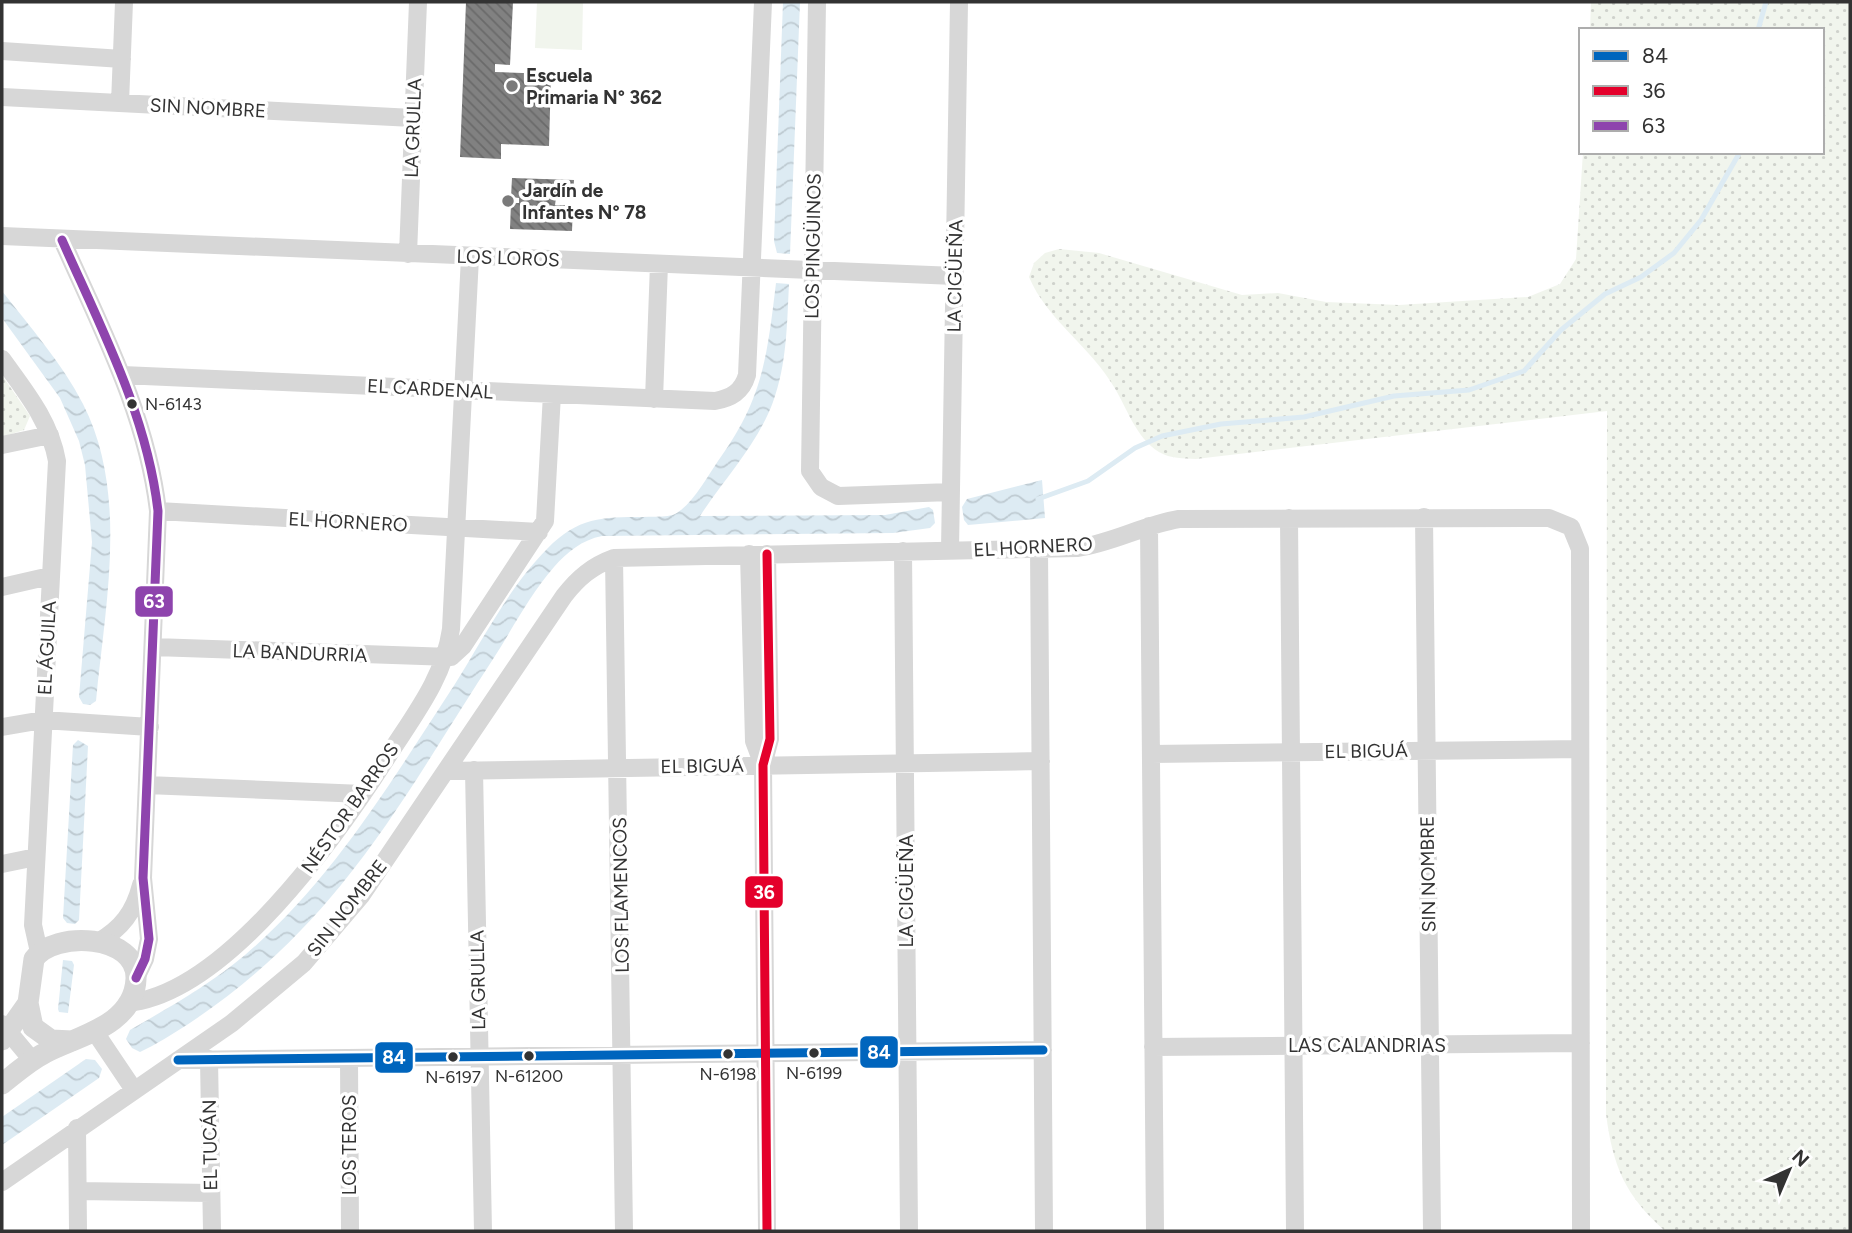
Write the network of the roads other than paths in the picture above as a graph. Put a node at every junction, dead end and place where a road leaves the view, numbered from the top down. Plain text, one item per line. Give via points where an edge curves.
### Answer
1 (124, 2) edge
2 (418, 2) edge
3 (763, 2) edge
4 (817, 2) edge
5 (959, 2) edge
6 (2, 51) edge
7 (121, 59) junction
8 (2, 97) edge
9 (120, 103) junction
10 (413, 118) junction
11 (2, 236) edge
12 (62, 240) junction
13 (408, 254) junction
14 (470, 257) junction
15 (659, 264) junction
16 (752, 268) junction
17 (812, 270) junction
18 (955, 276) junction
19 (2, 359) edge
20 (122, 375) junction
21 (463, 390) junction
22 (552, 394) junction
23 (654, 399) junction
24 (50, 435) junction
25 (2, 445) edge
26 (951, 492) junction
27 (158, 511) junction
28 (1424, 517) junction
29 (1290, 518) junction
30 (1149, 526) junction
31 (456, 528) junction
32 (539, 532) junction
33 (1039, 549) junction
34 (903, 551) junction
35 (950, 551) junction
36 (758, 554) junction
37 (614, 558) junction
38 (50, 576) junction
39 (2, 587) edge
40 (154, 647) junction
41 (446, 659) junction
42 (43, 720) junction
43 (2, 727) edge
44 (150, 727) junction
45 (1580, 749) junction
46 (1426, 751) junction
47 (1291, 752) junction
48 (1151, 754) junction
49 (1041, 761) junction
50 (905, 763) junction
51 (763, 765) junction
52 (619, 768) junction
53 (447, 771) junction
54 (474, 771) junction
55 (148, 785) junction
56 (363, 794) junction
57 (36, 857) junction
58 (2, 864) edge
59 (143, 878) junction
60 (98, 942) junction
61 (38, 952) junction
62 (136, 978) junction
63 (28, 1003) junction
64 (127, 1003) junction
65 (4, 1032) edge
66 (95, 1032) junction
67 (72, 1041) junction
68 (1581, 1043) junction
69 (1430, 1044) junction
70 (1293, 1045) junction
71 (1153, 1047) junction
72 (1042, 1050) junction
73 (908, 1051) junction
74 (765, 1053) junction
75 (622, 1055) junction
76 (480, 1056) junction
77 (349, 1058) junction
78 (209, 1059) junction
79 (32, 1060) junction
80 (178, 1060) junction
81 (2, 1084) edge
82 (134, 1090) junction
83 (77, 1128) junction
84 (2, 1182) edge
85 (78, 1191) junction
86 (211, 1193) junction
87 (78, 1231) edge
88 (212, 1231) edge
89 (350, 1231) edge
90 (483, 1231) edge
91 (624, 1231) edge
92 (767, 1231) edge
93 (909, 1231) edge
94 (1044, 1231) edge
95 (1154, 1231) edge
96 (1295, 1231) edge
97 (1432, 1231) edge
98 (1581, 1231) edge

1 - 7 street
2 - 10 street, LA GRULLA
3 - 16 street
4 - 17 street, LOS PINGÜINOS
5 - 18 street, LA CIGÜEÑA
6 - 7 street
7 - 9 street
8 - 9 street, SIN NOMBRE
9 - 10 street, SIN NOMBRE
10 - 13 street, LA GRULLA
11 - 12 street
12 - 13 street, LOS LOROS
12 - 20 street
13 - 14 street, LOS LOROS
14 - 15 street, LOS LOROS
14 - 21 street
15 - 16 street, LOS LOROS
15 - 23 street
16 - 17 street, LOS LOROS
16 - 23 street, EL CARDENAL via 747,375 737,393 715,401
17 - 18 street, LOS LOROS
17 - 26 street, LOS PINGÜINOS via 809,463 815,480 848,497
18 - 26 street, LA CIGÜEÑA
19 - 24 street, EL ÁGUILA
20 - 21 street, EL CARDENAL
20 - 27 street via 146,447
21 - 22 street, EL CARDENAL
21 - 31 street
22 - 23 street, EL CARDENAL
22 - 32 street via 548,508
24 - 25 street
24 - 38 street, EL ÁGUILA via 57,476
26 - 35 street, LA CIGÜEÑA
27 - 31 street, EL HORNERO
27 - 40 street
28 - 29 street, EL HORNERO
28 - 45 street, EL HORNERO via 1549,518 1571,527 1580,549
28 - 46 street, SIN NOMBRE
29 - 30 street, EL HORNERO via 1179,519
29 - 47 street
30 - 33 street, EL HORNERO via 1098,545
30 - 48 street
31 - 32 street, EL HORNERO
31 - 41 street
32 - 41 street via 463,646
33 - 35 street, EL HORNERO
33 - 49 street
34 - 35 street, EL HORNERO
34 - 36 street, EL HORNERO
34 - 50 street, LA CIGÜEÑA
36 - 37 street, EL HORNERO
36 - 51 street via 754,741
37 - 52 street, LOS FLAMENCOS
37 - 53 street, SIN NOMBRE via 575,583
38 - 39 street
38 - 42 street, EL ÁGUILA
40 - 41 street, LA BANDURRIA
40 - 44 street
41 - 56 street, NÉSTOR BARROS
42 - 43 street
42 - 44 street
42 - 57 street, EL ÁGUILA
44 - 55 street
45 - 46 street, EL BIGUÁ
45 - 68 street
46 - 47 street, EL BIGUÁ
46 - 69 street, SIN NOMBRE
47 - 48 street, EL BIGUÁ
47 - 70 street
48 - 71 street
49 - 50 street, EL BIGUÁ
49 - 72 street
50 - 51 street, EL BIGUÁ
50 - 73 street, LA CIGÜEÑA
51 - 52 street, EL BIGUÁ
51 - 74 street
52 - 54 street, EL BIGUÁ
52 - 75 street, LOS FLAMENCOS
53 - 54 street, EL BIGUÁ
53 - 80 street, SIN NOMBRE via 361,896 311,955 256,1006
54 - 76 street, LA GRULLA
55 - 56 street
55 - 59 street
56 - 64 street, NÉSTOR BARROS via 326,848 254,928 170,990
57 - 58 street
57 - 61 street, EL ÁGUILA via 33,931
59 - 60 street via 130,914 116,931
59 - 62 street via 149,939
60 - 61 street via 53,943
60 - 62 street via 127,956
61 - 63 street via 31,968
62 - 64 street, NÉSTOR BARROS
63 - 65 street
63 - 67 street via 33,1027 41,1035
64 - 66 street, NÉSTOR BARROS
65 - 79 street
66 - 67 street, NÉSTOR BARROS
66 - 82 street
67 - 79 street, NÉSTOR BARROS
68 - 69 street, LAS CALANDRIAS
68 - 98 street
69 - 70 street, LAS CALANDRIAS
69 - 97 street, SIN NOMBRE
70 - 71 street, LAS CALANDRIAS
70 - 96 street
71 - 95 street
72 - 73 street
72 - 94 street
73 - 74 street
73 - 93 street, LA CIGÜEÑA
74 - 75 street
74 - 92 street
75 - 76 street
75 - 91 street, LOS FLAMENCOS
76 - 77 street
76 - 90 street, LA GRULLA
77 - 78 street
77 - 89 street, LOS TEROS
78 - 80 street
78 - 86 street, EL TUCÁN
79 - 81 street, NÉSTOR BARROS
80 - 82 street, SIN NOMBRE
82 - 83 street, SIN NOMBRE
83 - 84 street, SIN NOMBRE
83 - 85 street
85 - 86 street
85 - 87 street
86 - 88 street, EL TUCÁN

